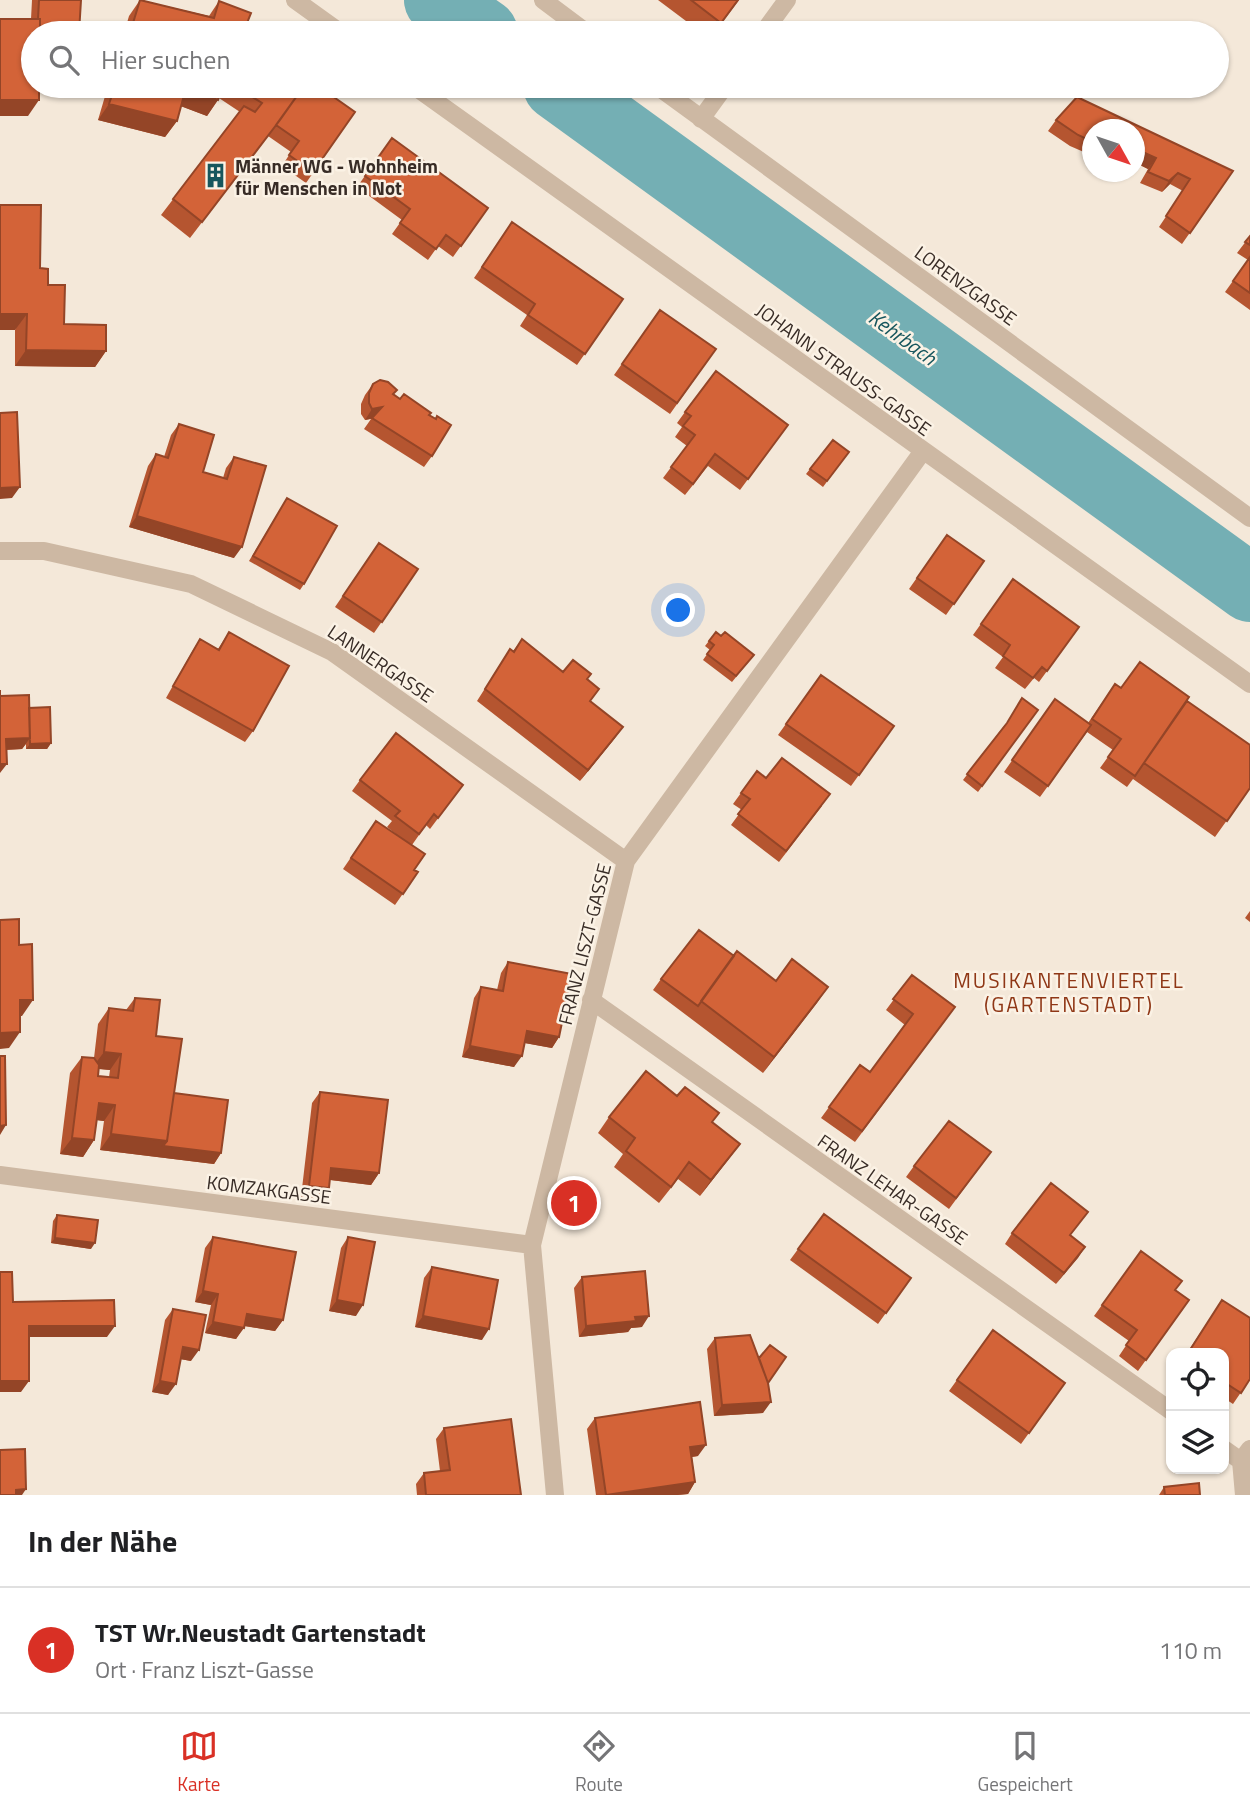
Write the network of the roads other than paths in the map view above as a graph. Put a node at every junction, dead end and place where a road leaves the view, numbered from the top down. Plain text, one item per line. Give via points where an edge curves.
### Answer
1 (295, 0) edge
2 (543, 0) edge
3 (788, 0) edge
4 (324, 21) edge
5 (571, 21) edge
6 (772, 21) edge
7 (431, 98) edge
8 (673, 98) edge
9 (716, 98) edge
10 (701, 119) junction
11 (923, 451) junction
12 (1250, 518) edge
13 (0, 551) edge
14 (1250, 684) edge
15 (626, 861) junction
16 (591, 1000) junction
17 (0, 1175) edge
18 (532, 1245) junction
19 (1170, 1411) edge
20 (1229, 1450) edge
21 (1246, 1455) edge
22 (555, 1495) edge
23 (1244, 1495) edge

1 - 4 street
2 - 5 street
3 - 6 street
7 - 11 street, JOHANN STRAUSS-GASSE
8 - 10 street, LORENZGASSE
9 - 10 street
10 - 12 street, LORENZGASSE
11 - 14 street, JOHANN STRAUSS-GASSE
11 - 15 street, FRANZ LISZT-GASSE
13 - 15 street, LANNERGASSE via 44,551 191,583 331,652
15 - 16 street, FRANZ LISZT-GASSE
16 - 18 street, FRANZ LISZT-GASSE
16 - 19 street, FRANZ LEHAR-GASSE
17 - 18 street, KOMZAKGASSE
18 - 22 street, FRANZ LISZT-GASSE
20 - 21 street
21 - 23 street

